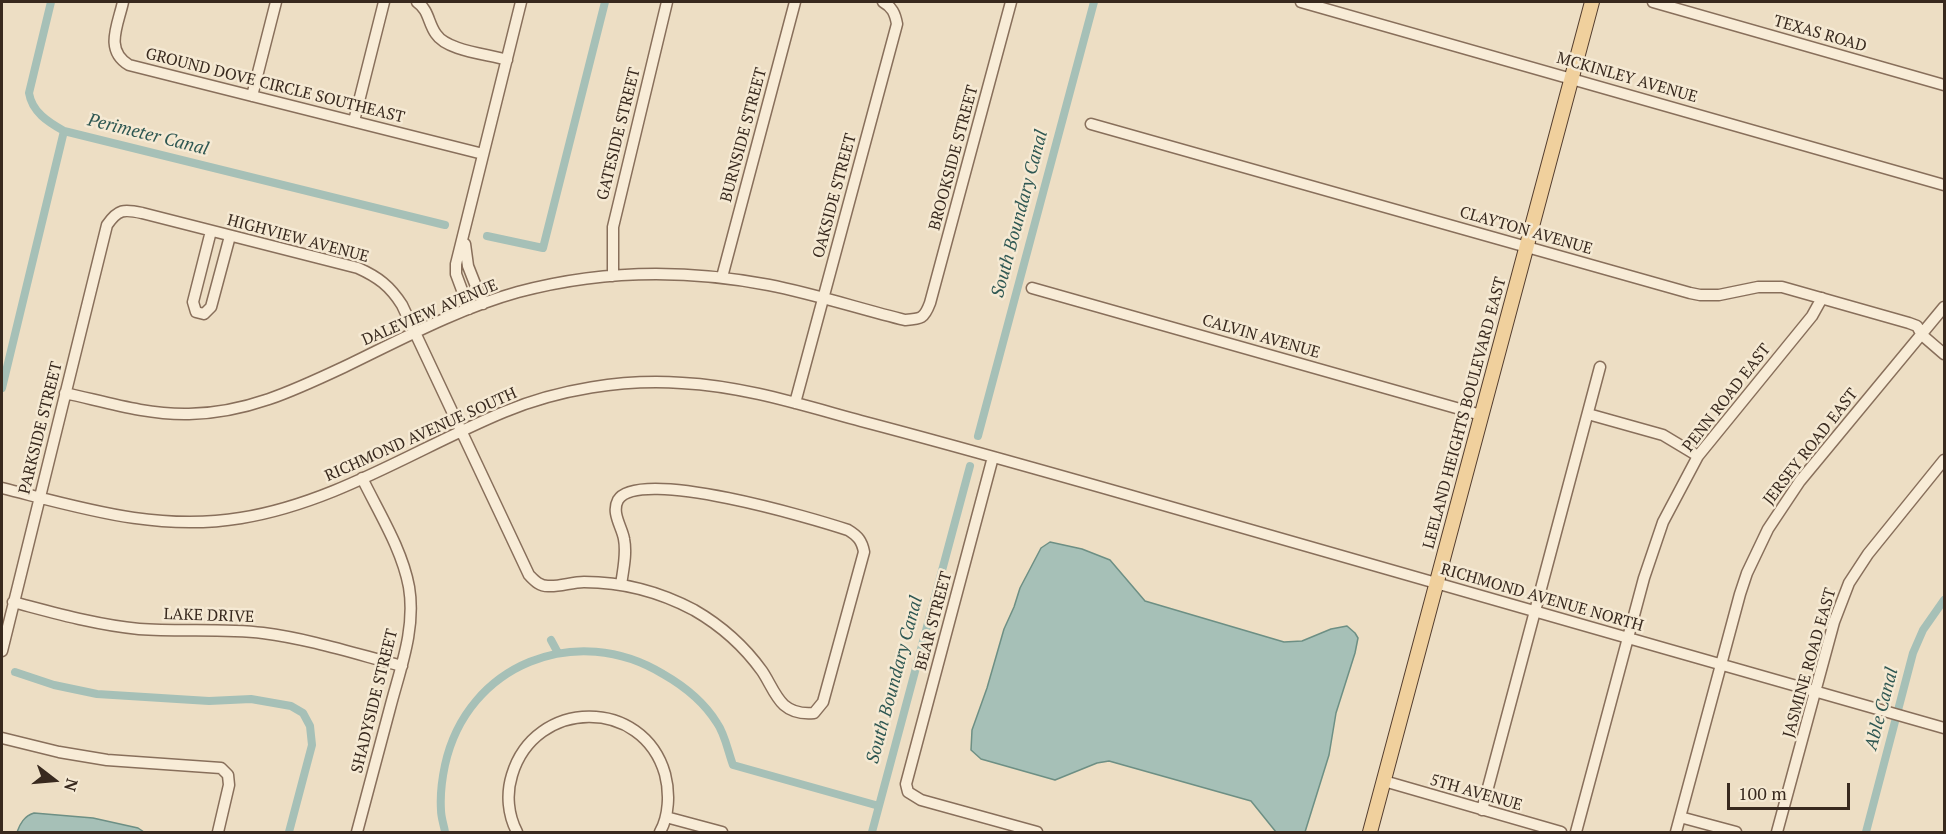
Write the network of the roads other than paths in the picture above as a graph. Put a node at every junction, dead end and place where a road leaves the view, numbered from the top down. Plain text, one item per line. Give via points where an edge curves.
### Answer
1 (123, 2) edge
2 (276, 2) edge
3 (384, 2) edge
4 (417, 2) edge
5 (521, 2) edge
6 (667, 2) edge
7 (795, 2) edge
8 (883, 2) edge
9 (1011, 2) edge
10 (1301, 2) edge
11 (1592, 2) edge
12 (1653, 2) edge
13 (507, 60) junction
14 (1572, 78) junction
15 (1944, 84) edge
16 (252, 96) junction
17 (354, 121) junction
18 (1091, 124) dead end
19 (483, 154) junction
20 (1944, 185) edge
21 (114, 214) joint
22 (211, 231) junction
23 (464, 232) junction
24 (230, 236) junction
25 (1527, 246) junction
26 (613, 276) junction
27 (722, 278) junction
28 (1032, 288) dead end
29 (1822, 298) junction
30 (823, 299) junction
31 (483, 304) junction
32 (1944, 307) edge
33 (468, 309) junction
34 (920, 319) joint
35 (416, 333) junction
36 (1922, 335) junction
37 (1944, 354) edge
38 (1600, 367) dead end
39 (65, 393) junction
40 (795, 403) junction
41 (1588, 414) junction
42 (1481, 415) junction
43 (461, 431) junction
44 (1698, 456) junction
45 (993, 457) junction
46 (1944, 460) edge
47 (362, 478) junction
48 (2, 489) edge
49 (39, 498) junction
50 (1436, 582) junction
51 (621, 585) junction
52 (13, 602) junction
53 (1535, 612) junction
54 (1628, 638) junction
55 (2, 651) edge
56 (1721, 665) junction
57 (402, 666) junction
58 (1815, 691) junction
59 (1944, 728) edge
60 (2, 738) edge
61 (1384, 781) junction
62 (1482, 810) junction
63 (666, 817) junction
64 (1680, 817) junction
65 (218, 832) edge
66 (357, 832) edge
67 (517, 832) edge
68 (660, 832) edge
69 (722, 832) edge
70 (1037, 832) edge
71 (1370, 832) edge
72 (1561, 832) edge
73 (1576, 832) edge
74 (1676, 832) edge
75 (1736, 832) edge
76 (1778, 832) edge

1 - 16 street, GROUND DOVE CIRCLE SOUTHEAST via 114,40 120,59 129,65
2 - 16 street
3 - 17 street
4 - 13 street via 423,5 436,36 444,42
5 - 13 street
6 - 26 street, GATESIDE STREET via 613,227
7 - 27 street, BURNSIDE STREET
8 - 30 street, OAKSIDE STREET via 895,13 897,24
9 - 34 street, BROOKSIDE STREET via 930,303
10 - 14 street, MCKINLEY AVENUE
11 - 14 main road, LEELAND HEIGHTS BOULEVARD EAST
12 - 15 street, TEXAS ROAD
13 - 19 street
14 - 20 street, MCKINLEY AVENUE
14 - 25 main road, LEELAND HEIGHTS BOULEVARD EAST
16 - 17 street, GROUND DOVE CIRCLE SOUTHEAST
17 - 19 street, GROUND DOVE CIRCLE SOUTHEAST
18 - 25 street, CLAYTON AVENUE
19 - 23 street
21 - 22 street, HIGHVIEW AVENUE via 133,211
21 - 39 street, PARKSIDE STREET via 106,225
22 - 24 street, HIGHVIEW AVENUE
22 - 24 street via 193,302 196,312 204,314 211,307
23 - 31 street via 468,266
23 - 33 street via 456,273
24 - 35 street, HIGHVIEW AVENUE via 358,268 377,277 394,291
25 - 29 street, CLAYTON AVENUE via 1700,295 1719,296 1769,286
25 - 42 main road, LEELAND HEIGHTS BOULEVARD EAST
26 - 27 street, DALEVIEW AVENUE
26 - 31 street, DALEVIEW AVENUE via 519,292
27 - 30 street, DALEVIEW AVENUE
28 - 42 street, CALVIN AVENUE
29 - 36 street, CLAYTON AVENUE via 1909,323
29 - 44 street, PENN ROAD EAST via 1812,316
30 - 34 street, DALEVIEW AVENUE via 905,320
30 - 40 street, OAKSIDE STREET
31 - 33 street, DALEVIEW AVENUE
32 - 36 street, JERSEY ROAD EAST
33 - 35 street, DALEVIEW AVENUE
35 - 39 street, DALEVIEW AVENUE via 293,391 232,410 154,412
35 - 43 street, HIGHVIEW AVENUE
36 - 37 street, CLAYTON AVENUE
36 - 56 street, JERSEY ROAD EAST via 1800,481 1768,529 1740,594
38 - 41 street
39 - 49 street, PARKSIDE STREET
40 - 43 street, RICHMOND AVENUE SOUTH via 704,384 623,384 534,401
40 - 45 street, RICHMOND AVENUE SOUTH
41 - 44 street via 1663,435
41 - 53 street
42 - 50 main road, LEELAND HEIGHTS BOULEVARD EAST
43 - 47 street, RICHMOND AVENUE SOUTH
43 - 51 street, HIGHVIEW AVENUE via 536,583
44 - 54 street, PENN ROAD EAST via 1663,522
45 - 50 street, RICHMOND AVENUE NORTH
45 - 70 street, BEAR STREET via 906,783 908,792 921,800
46 - 58 street, JASMINE ROAD EAST via 1849,583
47 - 49 street, RICHMOND AVENUE SOUTH via 297,505 209,522 133,519
47 - 57 street, SHADYSIDE STREET via 409,585 411,616
48 - 49 street, RICHMOND AVENUE SOUTH
49 - 52 street, PARKSIDE STREET
50 - 53 street, RICHMOND AVENUE NORTH
50 - 61 main road, LEELAND HEIGHTS BOULEVARD EAST
51 - 51 street, HIGHVIEW AVENUE via 661,595 705,616 748,655 784,705 806,714 823,702 864,552 857,536 835,526 735,499 684,490 634,490 619,499 616,509 625,549
52 - 55 street, PARKSIDE STREET
52 - 57 street, LAKE DRIVE via 129,627 282,635
53 - 54 street, RICHMOND AVENUE NORTH
53 - 62 street
54 - 56 street, RICHMOND AVENUE NORTH
54 - 73 street, PENN ROAD EAST
56 - 58 street, RICHMOND AVENUE NORTH
56 - 64 street, JERSEY ROAD EAST
57 - 66 street, SHADYSIDE STREET
58 - 59 street, RICHMOND AVENUE NORTH
58 - 76 street, JASMINE ROAD EAST
60 - 65 street via 107,760 221,768 228,775 229,785
61 - 62 street, 5TH AVENUE
61 - 71 main road, LEELAND HEIGHTS BOULEVARD EAST
62 - 72 street, 5TH AVENUE
63 - 67 street via 666,780 651,746 617,722 578,717 539,733 519,755 509,788 510,813
63 - 68 street
63 - 69 street
64 - 74 street, JERSEY ROAD EAST
64 - 75 street

